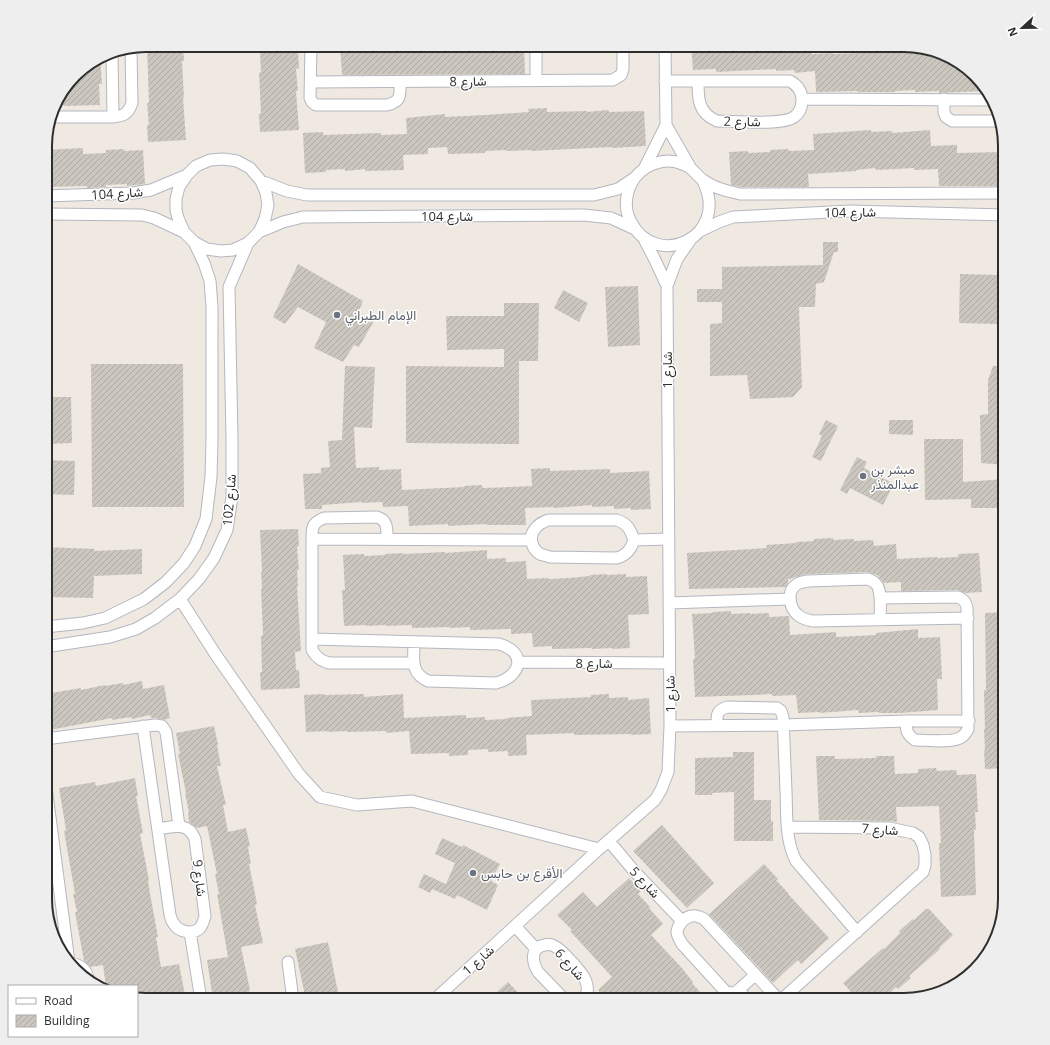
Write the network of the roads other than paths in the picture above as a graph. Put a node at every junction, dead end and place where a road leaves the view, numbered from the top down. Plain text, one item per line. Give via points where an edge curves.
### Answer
1 (311, 52) edge
2 (536, 52) edge
3 (623, 52) edge
4 (665, 52) edge
5 (131, 53) edge
6 (112, 59) edge
7 (536, 80) junction
8 (698, 81) junction
9 (311, 82) junction
10 (400, 82) junction
11 (666, 82) junction
12 (802, 99) junction
13 (944, 100) junction
14 (986, 100) edge
15 (57, 117) edge
16 (112, 117) junction
17 (995, 121) edge
18 (666, 125) junction
19 (646, 167) junction
20 (690, 167) junction
21 (186, 175) junction
22 (634, 178) junction
23 (261, 181) junction
24 (703, 181) junction
25 (998, 193) edge
26 (52, 196) edge
27 (52, 214) edge
28 (998, 215) edge
29 (184, 232) junction
30 (259, 232) junction
31 (639, 233) junction
32 (695, 235) junction
33 (194, 242) junction
34 (248, 243) junction
35 (667, 286) junction
36 (232, 439) junction
37 (212, 440) junction
38 (312, 539) junction
39 (387, 539) junction
40 (669, 539) junction
41 (531, 540) junction
42 (634, 540) junction
43 (880, 598) junction
44 (180, 599) junction
45 (790, 599) junction
46 (669, 603) junction
47 (968, 618) junction
48 (880, 620) junction
49 (52, 626) edge
50 (52, 627) edge
51 (312, 639) junction
52 (414, 642) junction
53 (52, 645) edge
54 (52, 646) edge
55 (518, 662) junction
56 (413, 663) junction
57 (669, 664) junction
58 (906, 721) junction
59 (969, 721) junction
60 (717, 725) junction
61 (784, 725) junction
62 (144, 726) junction
63 (670, 726) junction
64 (52, 738) edge
65 (179, 826) junction
66 (787, 827) junction
67 (158, 829) junction
68 (609, 841) junction
69 (599, 849) junction
70 (52, 855) edge
71 (682, 921) junction
72 (515, 926) junction
73 (190, 932) junction
74 (857, 932) junction
75 (66, 947) edge
76 (536, 949) junction
77 (288, 962) dead end
78 (755, 974) junction
79 (738, 990) junction
80 (200, 993) edge
81 (292, 993) edge
82 (442, 993) edge
83 (558, 993) edge
84 (587, 993) edge
85 (741, 993) edge
86 (773, 993) edge
87 (788, 993) edge

1 - 9 street
2 - 7 street
3 - 7 street, شارع 8 via 621,75 613,80
4 - 11 street
5 - 16 street via 132,103 126,114
6 - 16 street
7 - 10 street, شارع 8
8 - 11 street
8 - 12 street via 790,80 796,84
8 - 12 street, شارع 2 via 700,106 710,118 717,121 788,120 799,112
9 - 10 street, شارع 8
9 - 10 street via 310,98 316,105 387,105 398,100
11 - 18 street
12 - 13 street
13 - 14 street
13 - 17 street via 944,112 952,121
15 - 16 street
18 - 19 street
18 - 20 street
19 - 20 street via 660,162 676,162
19 - 22 street
20 - 24 street
21 - 23 street via 196,166 223,158 237,161 250,168
21 - 26 street, شارع 104 via 151,190 132,194
21 - 29 street via 176,199 176,210
22 - 23 street, شارع 104 via 618,189 594,195 307,195
22 - 31 street via 626,204 628,215
23 - 30 street via 268,205
24 - 25 street, شارع 104 via 721,190 740,194
24 - 32 street via 710,199 709,212 706,222
27 - 29 street, شارع 104 via 142,215
28 - 32 street, شارع 104 via 850,211 733,217
29 - 33 street
30 - 31 street, شارع 104 via 303,216 584,215 611,218
30 - 34 street
31 - 32 street via 654,243 667,246 680,244
31 - 35 street, شارع 1
32 - 35 street, شارع 1 via 677,258
33 - 34 street via 207,249 221,251 233,250
33 - 37 street, شارع 102 via 210,281
34 - 36 street, شارع 102 via 229,287
35 - 40 street, شارع 1
36 - 37 street via 226,444 218,444
36 - 44 street, شارع 102 via 232,497 227,530 214,558
37 - 49 street, شارع 102 via 206,519 196,546 184,563 166,582 127,608 105,618
38 - 39 street
38 - 39 street via 312,528 318,520 377,517 386,523
38 - 51 street
39 - 41 street
40 - 42 street
40 - 46 street, شارع 1
41 - 42 street via 534,549 550,557 609,558 617,558 627,553
41 - 42 street via 533,530 548,520 617,520 624,522
43 - 45 street via 878,586 868,580 802,582 794,585
43 - 47 street via 958,597 966,603
43 - 48 street
44 - 54 street, شارع 102 via 136,629 110,637
44 - 69 street via 299,774 320,797 357,805 412,801
45 - 46 street
45 - 48 street via 794,611 806,620
46 - 57 street, شارع 1
47 - 48 street
47 - 59 street
50 - 53 street via 60,633 60,638 59,642
51 - 52 street
51 - 56 street via 312,650 317,657 330,663
52 - 55 street via 499,644 512,650
52 - 56 street
55 - 56 street via 512,675 505,681 496,683 428,681 422,679
55 - 57 street, شارع 8
57 - 63 street, شارع 1
58 - 59 street
58 - 59 street via 908,734 915,740 960,738 965,735
58 - 61 street
60 - 61 street
60 - 61 street via 717,714 727,707 777,708 781,711
60 - 63 street
61 - 66 street
62 - 64 street
62 - 65 street via 159,725 166,732
62 - 67 street
63 - 68 street, شارع 1 via 668,772 661,790 655,800
65 - 67 street
65 - 73 street, شارع 9 via 189,830 195,839 205,916 200,928
66 - 74 street via 790,848 796,861
66 - 74 street, شارع 7 via 889,828 913,832 919,837 925,855 923,872
67 - 73 street via 170,915 175,926
68 - 69 street, شارع 1
68 - 71 street, شارع 5
69 - 72 street, شارع 1
70 - 75 street
71 - 78 street via 692,916 704,919
71 - 79 street via 677,932 682,944 725,991 735,993
72 - 76 street, شارع 6
72 - 82 street, شارع 1
73 - 80 street
74 - 87 street, شارع 7
76 - 83 street, شارع 6 via 535,967
76 - 84 street, شارع 6 via 547,944 559,949 585,977
77 - 81 street
78 - 79 street
78 - 86 street
79 - 85 street

